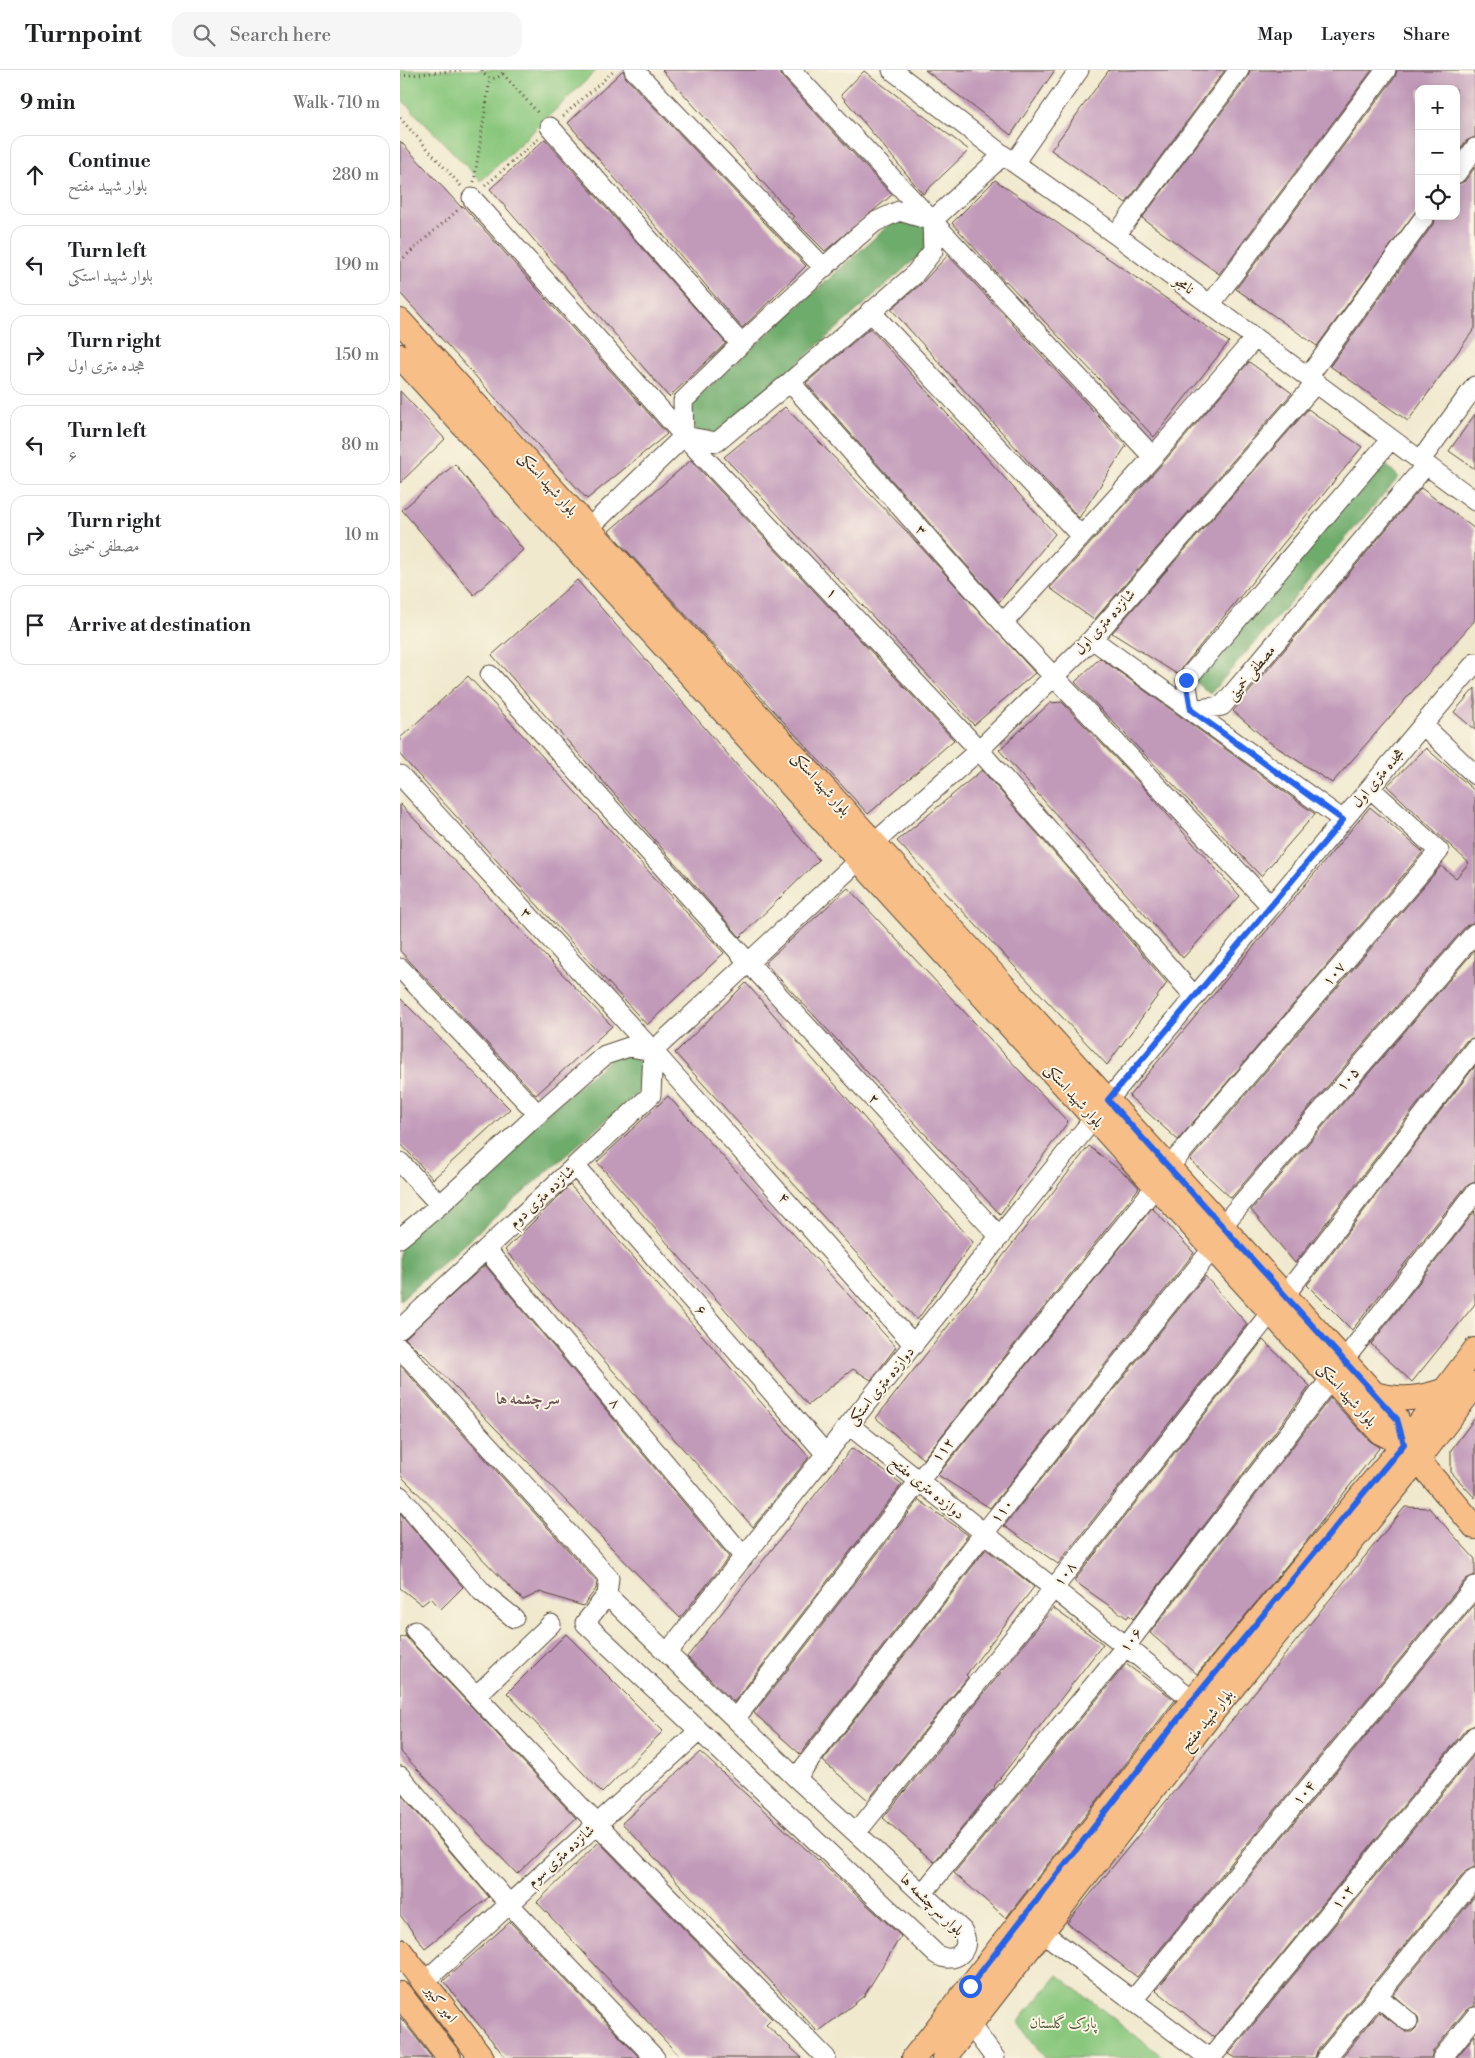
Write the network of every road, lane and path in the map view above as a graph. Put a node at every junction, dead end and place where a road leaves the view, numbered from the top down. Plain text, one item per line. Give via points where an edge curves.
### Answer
1 (461, 70) edge
2 (482, 70) edge
3 (615, 70) edge
4 (634, 70) edge
5 (791, 70) edge
6 (892, 70) edge
7 (1078, 70) edge
8 (1239, 70) edge
9 (1386, 70) edge
10 (503, 72) edge
11 (400, 76) edge
12 (490, 79) junction
13 (400, 118) edge
14 (550, 127) junction
15 (1475, 148) edge
16 (1008, 159) junction
17 (1460, 169) edge
18 (472, 198) junction
19 (1422, 220) edge
20 (932, 221) junction
21 (1116, 235) junction
22 (400, 261) edge
23 (824, 268) junction
24 (1210, 305) junction
25 (870, 311) junction
26 (400, 321) edge
27 (1255, 338) junction
28 (741, 344) junction
29 (400, 356) edge
30 (1312, 380) junction
31 (790, 382) junction
32 (1475, 386) edge
33 (684, 436) junction
34 (1391, 439) junction
35 (1153, 457) junction
36 (1423, 463) junction
37 (1475, 501) edge
38 (588, 528) junction
39 (1080, 535) junction
40 (1003, 623) junction
41 (1092, 639) junction
42 (1475, 663) edge
43 (490, 675) dead end
44 (1055, 676) junction
45 (1191, 710) junction
46 (1423, 725) junction
47 (979, 750) junction
48 (778, 754) junction
49 (400, 775) edge
50 (1475, 775) edge
51 (1370, 788) junction
52 (1343, 820) junction
53 (867, 851) junction
54 (1270, 905) junction
55 (1475, 933) edge
56 (748, 962) junction
57 (400, 968) edge
58 (1195, 997) junction
59 (1475, 1048) edge
60 (653, 1051) junction
61 (1101, 1109) junction
62 (538, 1114) junction
63 (400, 1162) edge
64 (575, 1166) junction
65 (1162, 1177) junction
66 (1475, 1193) edge
67 (440, 1205) junction
68 (1222, 1226) junction
69 (1000, 1237) junction
70 (400, 1238) edge
71 (1213, 1248) junction
72 (486, 1249) junction
73 (1278, 1304) junction
74 (400, 1329) edge
75 (914, 1345) junction
76 (400, 1348) edge
77 (1475, 1350) edge
78 (1338, 1369) junction
79 (1475, 1385) edge
80 (1445, 1390) junction
81 (1375, 1394) junction
82 (849, 1425) junction
83 (1411, 1452) junction
84 (826, 1454) junction
85 (918, 1481) junction
86 (400, 1496) edge
87 (1475, 1527) edge
88 (984, 1533) junction
89 (744, 1558) junction
90 (1475, 1586) edge
91 (1054, 1588) junction
92 (607, 1595) junction
93 (514, 1618) dead end
94 (551, 1624) dead end
95 (415, 1631) dead end
96 (1126, 1646) junction
97 (667, 1654) junction
98 (476, 1696) junction
99 (1193, 1700) junction
100 (735, 1719) junction
101 (699, 1731) junction
102 (1475, 1736) edge
103 (400, 1776) edge
104 (796, 1778) junction
105 (1137, 1790) junction
106 (597, 1824) junction
107 (856, 1833) junction
108 (1475, 1878) edge
109 (922, 1894) junction
110 (509, 1904) junction
111 (1041, 1931) junction
112 (400, 1951) edge
113 (960, 1954) junction
114 (981, 1972) junction
115 (424, 1982) junction
116 (1377, 1996) junction
117 (401, 1998) edge
118 (1133, 2000) junction
119 (1475, 2017) edge
120 (1408, 2021) dead end
121 (969, 2023) junction
122 (449, 2058) edge
123 (482, 2058) edge
124 (655, 2058) edge
125 (826, 2058) edge
126 (914, 2058) edge
127 (944, 2058) edge
128 (995, 2058) edge
129 (1210, 2058) edge
130 (1326, 2058) edge
131 (1442, 2058) edge

1 - 11 path
2 - 12 path
3 - 14 path
4 - 23 street
5 - 20 street
6 - 16 street, نامجو
7 - 16 street
8 - 21 street
9 - 24 street
10 - 12 path
10 - 14 path
12 - 18 path
13 - 18 path
14 - 18 path
14 - 28 street
15 - 17 street
16 - 20 street
16 - 21 street, نامجو
18 - 22 path
18 - 33 street
19 - 30 street, شانزده متری اول
20 - 23 street via 900,211 875,222
20 - 25 street via 933,251 913,276
20 - 35 street
21 - 24 street, نامجو
23 - 28 street
24 - 27 street, نامجو
25 - 31 street
25 - 39 street
26 - 38 main road, بلوار شهید استکی
27 - 30 street, نامجو
27 - 35 street
28 - 33 street via 682,401
29 - 48 main road, بلوار شهید استکی
30 - 34 street, نامجو
30 - 41 street, شانزده متری اول
31 - 33 street via 717,442
31 - 40 street, ۳
32 - 36 street, مصطفی خمینی
33 - 38 street
33 - 47 street, ۱
34 - 36 street, نامجو
34 - 45 street via 1186,680
35 - 39 street
36 - 37 street, نامجو
36 - 45 street, مصطفی خمینی via 1222,706
38 - 48 main road, بلوار شهید استکی
39 - 40 street
40 - 44 street, ۳
41 - 44 street, شانزده متری اول
41 - 45 street
42 - 46 street, هجده متری اول
43 - 56 street
44 - 47 street, شانزده متری اول
44 - 54 street
45 - 52 street
46 - 50 street
46 - 51 street, هجده متری اول
47 - 53 street, شانزده متری اول
47 - 58 street
48 - 53 main road, بلوار شهید استکی
49 - 60 street, ۳
51 - 52 street, هجده متری اول
51 - 65 street, ۱۰۷ via 1438,851
52 - 54 street, هجده متری اول
53 - 56 street
53 - 61 main road, بلوار شهید استکی
54 - 58 street, هجده متری اول
55 - 68 street, ۱۰۵
56 - 60 street
56 - 69 street, ۲
57 - 62 street
58 - 61 street, هجده متری اول
59 - 73 street, ۱۰۸
60 - 62 street via 629,1047 605,1055
60 - 64 street, شانزده متری دوم via 651,1095
60 - 75 street, ۴
61 - 65 main road, بلوار شهید استکی
61 - 69 street, دوازده متری استکی
62 - 67 street
63 - 67 street
64 - 72 street, شانزده متری دوم
64 - 84 street, ۶
65 - 68 main road, بلوار شهید استکی
65 - 71 main road, بلوار شهید استکی
65 - 85 street, ۱۱۲
66 - 78 street, ۱۰۶
67 - 70 street
68 - 73 main road, بلوار شهید استکی
69 - 75 street, دوازده متری استکی
71 - 73 main road, بلوار شهید استکی
71 - 88 street, ۱۱۰
72 - 74 street, شانزده متری دوم
72 - 89 street, ۸
73 - 78 main road, بلوار شهید استکی
73 - 91 street, ۱۰۸
75 - 82 street, دوازده متری استکی
76 - 92 street via 609,1578
77 - 80 main road, بلوار شهید مفتح
78 - 81 main road, بلوار شهید استکی
78 - 83 main road, بلوار شهید استکی via 1380,1432
78 - 96 street, ۱۰۶
79 - 83 main road, بلوار شهید مفتح
80 - 81 main road via 1421,1398 1387,1398
80 - 83 main road, بلوار شهید مفتح
81 - 83 main road, بلوار شهید استکی via 1397,1419
82 - 84 street, دوازده متری استکی
82 - 85 street, دوازده متری مفتح
83 - 87 main road
83 - 99 main road, بلوار شهید مفتح
83 - 105 main road, بلوار شهید مفتح via 1211,1714
84 - 89 street, دوازده متری استکی
85 - 88 street, دوازده متری مفتح
85 - 100 street, ۱۱۲
86 - 93 street via 482,1592
88 - 91 street, دوازده متری مفتح
88 - 104 street, ۱۱۰
89 - 97 street, دوازده متری استکی
90 - 118 street, ۱۰۴
91 - 96 street, دوازده متری مفتح
91 - 107 street, ۱۰۸
92 - 97 street, بلوار سرچشمه ها
92 - 101 street, بلوار سرچشمه ها via 585,1623
94 - 98 street
95 - 98 street
96 - 99 street, دوازده متری مفتح
96 - 109 street, ۱۰۶
97 - 100 street, بلوار سرچشمه ها
98 - 106 street
99 - 105 main road, بلوار شهید مفتح
100 - 104 street, بلوار سرچشمه ها
101 - 106 street, شانزده متری سوم
101 - 113 street, بلوار سرچشمه ها via 936,1954 943,1959
102 - 129 street, ۱۰۲
103 - 110 street
104 - 107 street, بلوار سرچشمه ها
105 - 111 main road, بلوار شهید مفتح
105 - 114 main road, بلوار شهید مفتح
106 - 110 street, شانزده متری سوم
106 - 125 street
107 - 109 street, بلوار سرچشمه ها
108 - 116 street
109 - 113 street, بلوار سرچشمه ها via 962,1930 966,1943
110 - 115 street, شانزده متری سوم
110 - 124 street
111 - 118 street
111 - 121 main road, بلوار شهید مفتح
112 - 115 main road, امیر کبیر
113 - 114 street
114 - 121 main road
114 - 126 main road, بلوار شهید مفتح
115 - 123 main road, امیر کبیر
116 - 120 street
116 - 130 street
117 - 122 main road, امیر کبیر
118 - 129 street
119 - 131 street
121 - 127 main road, بلوار شهید مفتح
121 - 128 street

